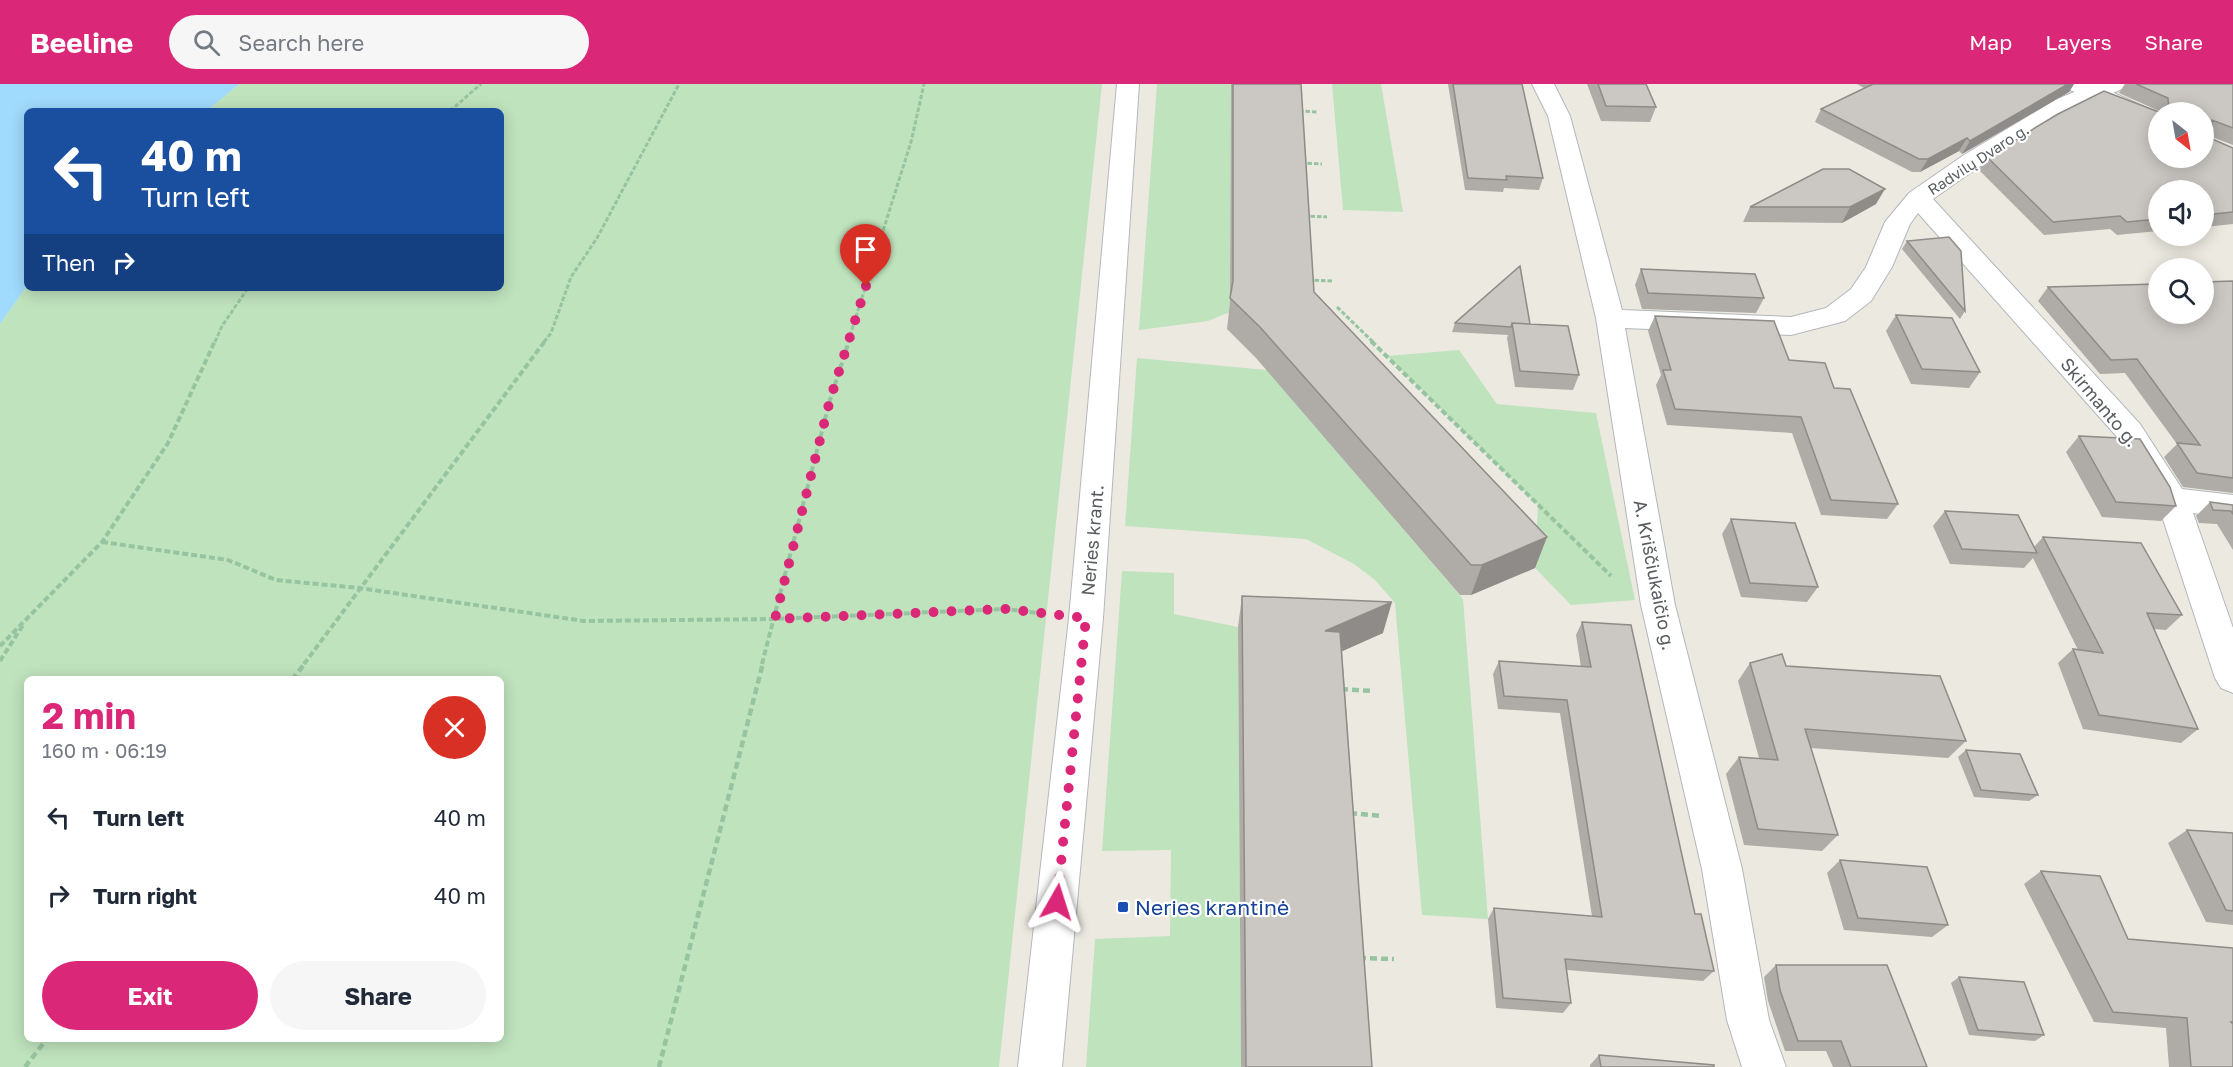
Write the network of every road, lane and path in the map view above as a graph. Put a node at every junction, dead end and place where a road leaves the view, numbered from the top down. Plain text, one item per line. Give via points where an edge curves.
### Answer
1 (482, 84) edge
2 (679, 84) edge
3 (924, 84) edge
4 (1128, 84) edge
5 (1543, 84) edge
6 (2095, 86) edge
7 (454, 108) edge
8 (1298, 111) edge
9 (1317, 112) dead end
10 (2148, 115) edge
11 (1300, 163) edge
12 (1322, 164) dead end
13 (1918, 198) junction
14 (1304, 216) edge
15 (1327, 217) dead end
16 (1308, 280) edge
17 (1334, 281) dead end
18 (246, 291) edge
19 (1337, 307) dead end
20 (1610, 318) junction
21 (2172, 499) junction
22 (2233, 507) edge
23 (102, 542) junction
24 (1619, 584) dead end
25 (359, 588) junction
26 (29, 617) junction
27 (1086, 618) junction
28 (775, 619) junction
29 (0, 646) edge
30 (0, 661) edge
31 (295, 676) edge
32 (2233, 678) edge
33 (1335, 688) edge
34 (1372, 691) dead end
35 (1343, 813) edge
36 (1382, 816) dead end
37 (1352, 958) edge
38 (1394, 959) dead end
39 (44, 1042) edge
40 (25, 1067) edge
41 (658, 1067) edge
42 (1040, 1067) edge
43 (1764, 1067) edge

1 - 7 path
2 - 25 path via 597,238 571,277 551,333
3 - 28 path via 911,142 830,400
4 - 27 street, Neries krant.
5 - 20 street, A. Kriščiukaičio g. via 1559,116
6 - 10 street
6 - 13 street, Radvilų Dvaro g. via 1972,160
8 - 9 path
11 - 12 path
13 - 20 street, Radvilų Dvaro g. via 1898,222 1880,267 1861,295 1835,315 1791,326
13 - 21 street, Skirmanto g. via 2129,431
14 - 15 path
16 - 17 path
18 - 23 path via 222,326 168,443
19 - 24 path
20 - 43 street, A. Kriščiukaičio g. via 1658,605 1722,869 1748,1020
21 - 22 street
21 - 32 street, Skirmanto g.
23 - 25 path via 228,560 276,580
23 - 26 path
25 - 28 path via 584,621
25 - 31 path
26 - 29 path
26 - 30 path
27 - 28 path via 1005,609
27 - 42 street, Neries krant.
28 - 41 path
33 - 34 path
35 - 36 path
37 - 38 path
39 - 40 path

